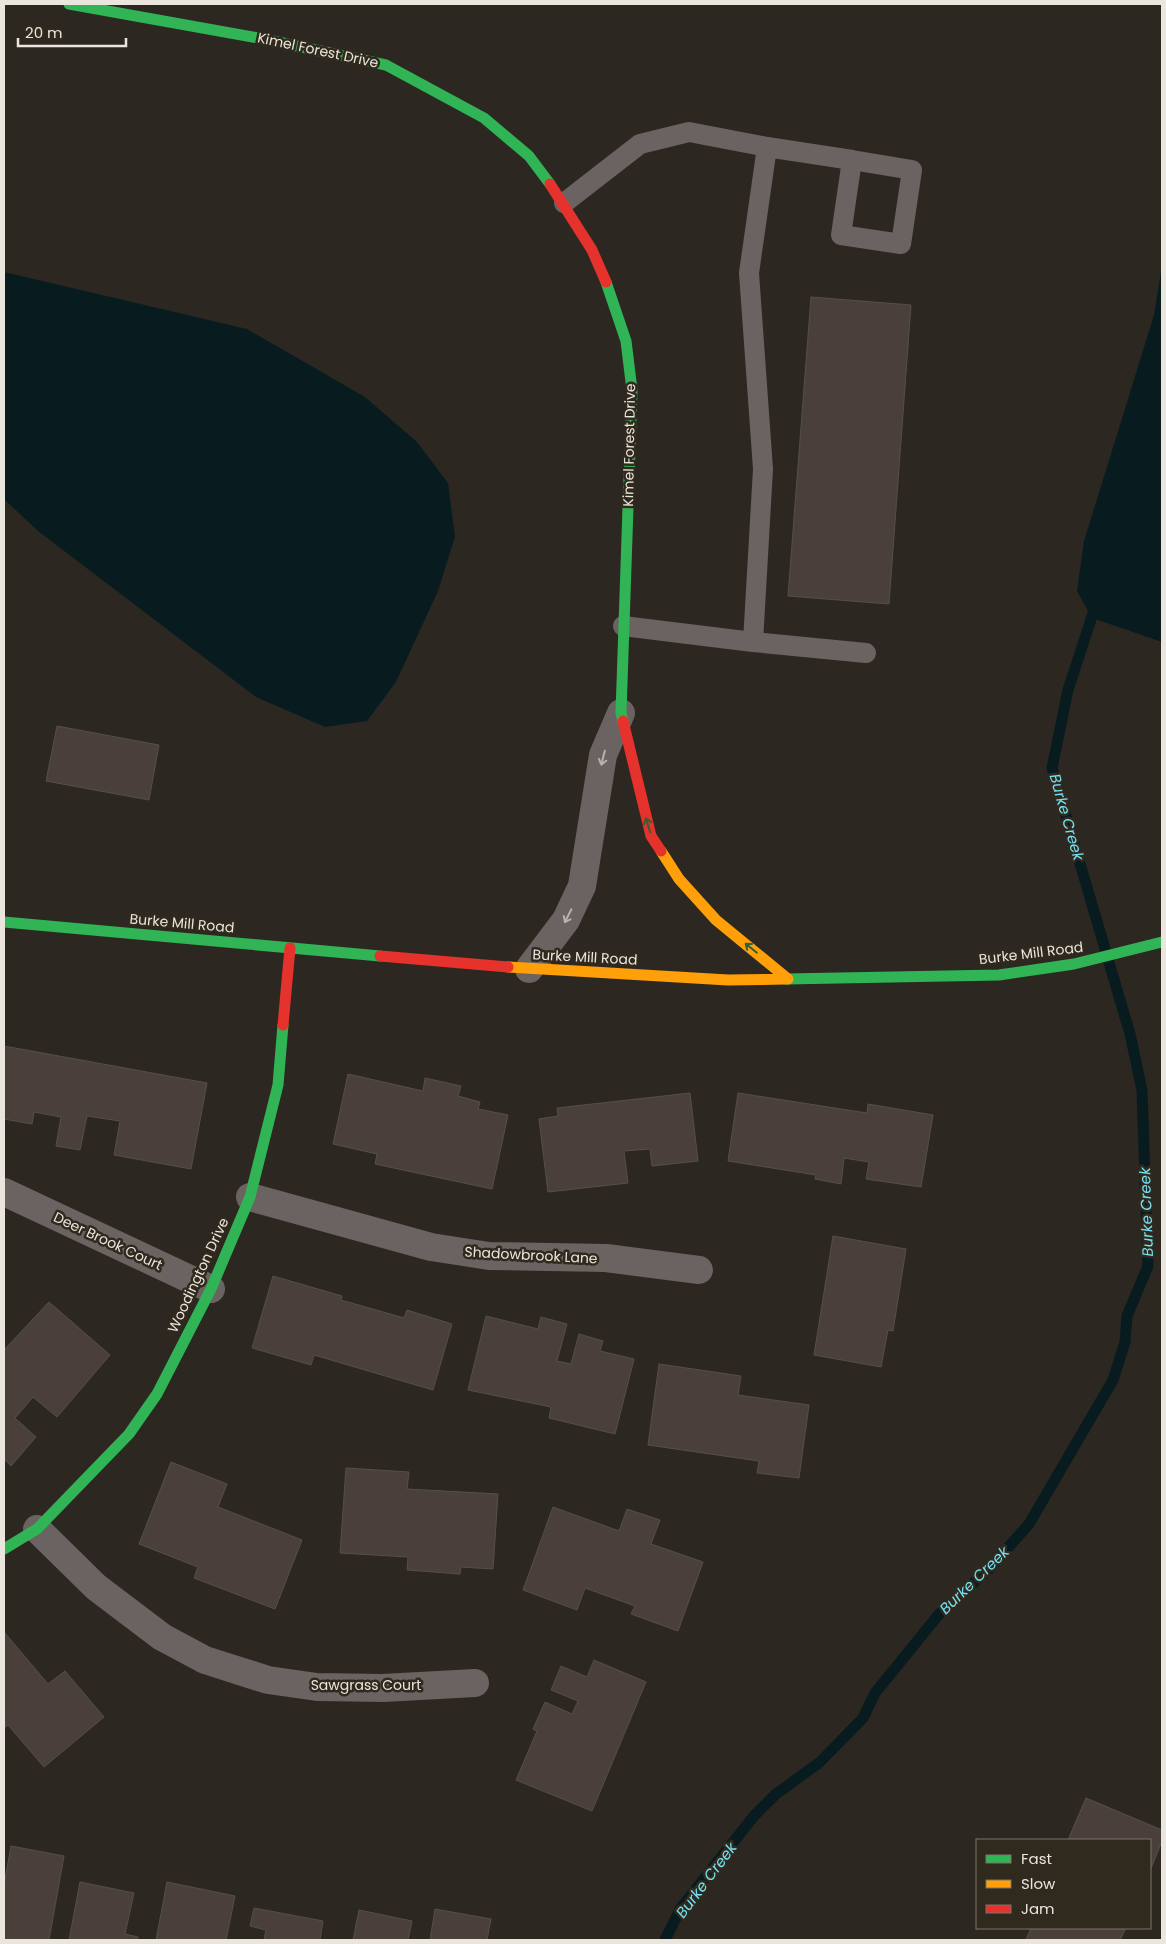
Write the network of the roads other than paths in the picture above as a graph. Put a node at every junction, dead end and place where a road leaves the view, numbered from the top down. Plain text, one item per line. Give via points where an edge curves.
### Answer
1 (69, 4) edge
2 (767, 147) junction
3 (852, 160) junction
4 (564, 203) junction
5 (623, 626) junction
6 (754, 642) junction
7 (866, 653) dead end
8 (620, 713) junction
9 (4, 922) edge
10 (1162, 942) edge
11 (290, 948) junction
12 (529, 969) junction
13 (788, 979) junction
14 (4, 1192) edge
15 (250, 1197) junction
16 (699, 1270) dead end
17 (211, 1289) junction
18 (37, 1529) junction
19 (4, 1549) edge
20 (474, 1683) dead end

1 - 4 street, Kimel Forest Drive via 386,65 484,118 529,156
2 - 3 lane
2 - 4 lane via 689,132 640,144
2 - 6 lane via 749,273 763,469
3 - 3 lane via 841,235 901,244 912,170
4 - 5 street, Kimel Forest Drive via 596,258 614,299 626,341 632,390
5 - 6 lane
5 - 8 street, Kimel Forest Drive
6 - 7 lane
8 -> 12 street, Kimel Forest Drive via 603,755 582,886 566,920
13 -> 8 street, Kimel Forest Drive via 716,920 679,879 651,836
9 - 11 street, Burke Mill Road
10 - 13 street, Burke Mill Road via 1074,964 1000,975
11 - 12 street, Burke Mill Road
11 - 15 street, Woodington Drive via 278,1085
12 - 13 street, Burke Mill Road via 728,980
14 - 17 street, Deer Brook Court
15 - 16 street, Shadowbrook Lane via 431,1248 489,1256 606,1258
15 - 17 street, Woodington Drive
17 - 18 street, Woodington Drive via 157,1394 129,1434
18 - 19 street, Woodington Drive
18 - 20 street, Sawgrass Court via 96,1587 162,1637 205,1660 268,1680 317,1688

